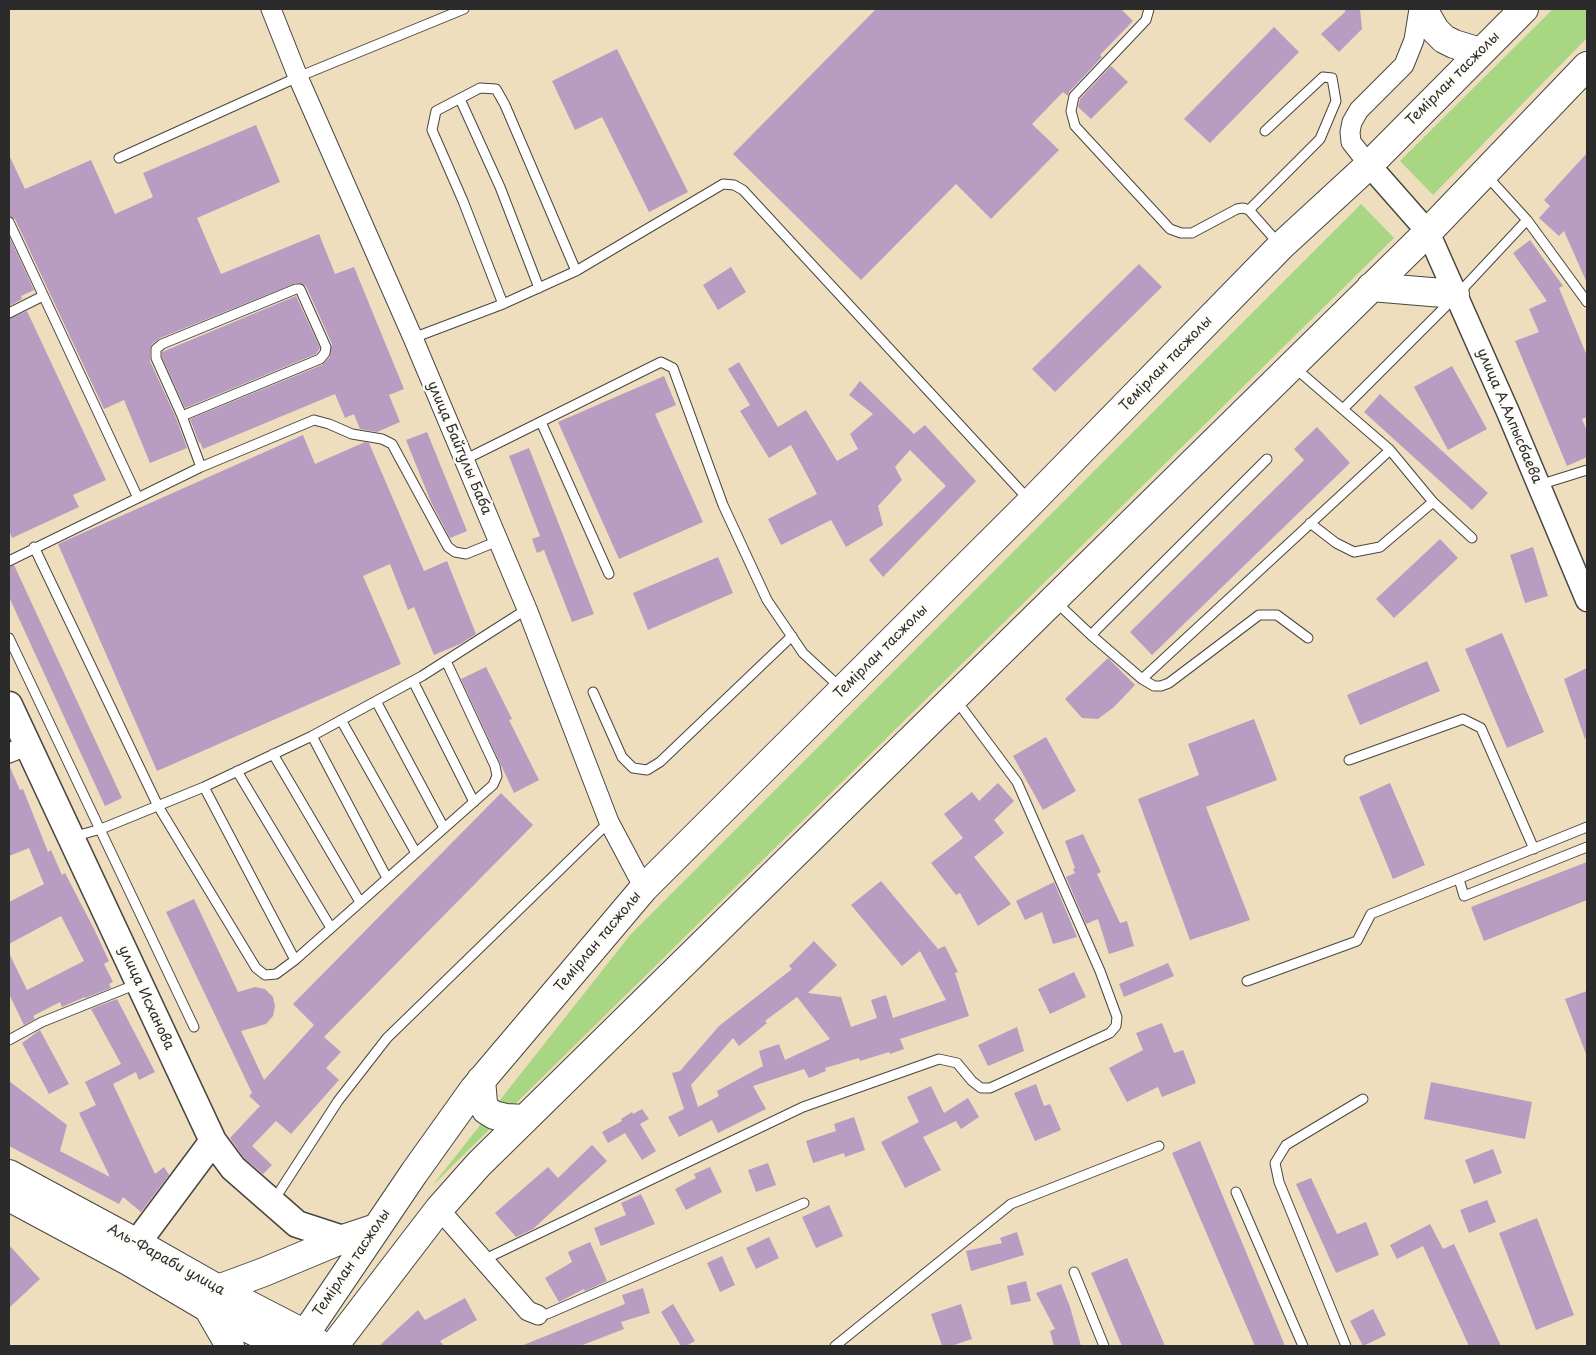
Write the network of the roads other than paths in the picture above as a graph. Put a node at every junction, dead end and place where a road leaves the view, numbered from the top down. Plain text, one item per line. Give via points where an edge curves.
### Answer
1 (271, 9) edge
2 (464, 9) edge
3 (1149, 9) edge
4 (1421, 9) edge
5 (1524, 9) edge
6 (1480, 52) junction
7 (1587, 66) edge
8 (298, 77) junction
9 (460, 99) junction
10 (1265, 131) dead end
11 (120, 158) dead end
12 (1368, 165) junction
13 (1484, 173) junction
14 (1249, 210) junction
15 (1527, 220) junction
16 (9, 222) edge
17 (1428, 232) junction
18 (1281, 246) junction
19 (576, 271) junction
20 (1371, 287) junction
21 (540, 288) junction
22 (1456, 295) junction
23 (44, 296) junction
24 (1587, 302) edge
25 (503, 304) junction
26 (9, 314) edge
27 (413, 338) junction
28 (1292, 365) junction
29 (1343, 409) junction
30 (182, 416) junction
31 (541, 422) junction
32 (1390, 450) junction
33 (1267, 459) dead end
34 (464, 460) junction
35 (201, 467) junction
36 (1587, 470) edge
37 (1539, 486) junction
38 (138, 498) junction
39 (1031, 502) junction
40 (1434, 502) junction
41 (1310, 523) junction
42 (1472, 538) dead end
43 (498, 541) junction
44 (34, 548) junction
45 (9, 561) edge
46 (609, 574) dead end
47 (1054, 600) junction
48 (1587, 600) edge
49 (527, 610) junction
50 (1091, 635) junction
51 (792, 636) junction
52 (9, 638) edge
53 (1308, 638) dead end
54 (446, 661) junction
55 (1142, 679) junction
56 (413, 681) junction
57 (843, 689) junction
58 (593, 692) dead end
59 (954, 698) junction
60 (376, 701) junction
61 (9, 705) edge
62 (341, 720) junction
63 (312, 736) junction
64 (18, 749) edge
65 (273, 754) junction
66 (1349, 760) dead end
67 (237, 772) junction
68 (204, 787) junction
69 (474, 802) junction
70 (158, 806) junction
71 (609, 822) junction
72 (1587, 827) edge
73 (444, 828) junction
74 (101, 829) junction
75 (70, 838) junction
76 (1587, 847) edge
77 (1534, 849) junction
78 (416, 853) junction
79 (387, 878) junction
80 (1459, 879) junction
81 (644, 888) junction
82 (360, 902) junction
83 (331, 928) junction
84 (295, 960) junction
85 (1247, 981) dead end
86 (139, 984) junction
87 (194, 1027) dead end
88 (9, 1040) edge
89 (481, 1080) junction
90 (1363, 1099) dead end
91 (525, 1119) junction
92 (213, 1140) junction
93 (1159, 1146) dead end
94 (9, 1174) edge
95 (1236, 1192) dead end
96 (9, 1197) edge
97 (273, 1202) junction
98 (804, 1203) dead end
99 (439, 1209) junction
100 (376, 1228) junction
101 (343, 1239) junction
102 (137, 1243) junction
103 (483, 1260) junction
104 (1074, 1272) dead end
105 (213, 1299) junction
106 (538, 1315) joint
107 (302, 1343) edge
108 (230, 1346) edge
109 (334, 1346) edge
110 (835, 1346) edge
111 (1104, 1346) edge
112 (1303, 1346) edge
113 (1346, 1346) edge

1 - 8 street, улица Байтулы Баба
2 - 8 lane
3 - 14 lane via 1146,20 1074,96 1071,112 1075,126 1170,229 1192,232 1237,209
4 - 6 main road via 1444,39
4 - 12 street via 1404,65 1359,110 1352,122 1351,142
5 - 6 main road, Темірлан тасжолы
6 - 12 main road, Темірлан тасжолы
7 - 13 main road
8 - 11 lane
8 - 27 street, улица Байтулы Баба
9 - 19 lane via 480,88 496,89
9 - 21 lane via 500,187
9 - 25 lane via 436,112 432,130
10 - 14 lane via 1323,78 1332,78 1336,101 1320,139
12 - 17 street, улица А.Алпысбаева
12 - 18 main road, Темірлан тасжолы
13 - 15 lane
13 - 17 main road
14 - 18 lane
15 - 22 lane
15 - 24 lane
16 - 23 lane
17 - 20 main road
17 - 22 street, улица А.Алпысбаева
18 - 39 main road, Темірлан тасжолы
19 - 21 lane
19 - 39 lane via 723,184 734,185 743,190
20 - 22 main road
20 - 28 main road
21 - 25 lane
22 - 29 lane
22 - 37 street, улица А.Алпысбаева
23 - 26 lane
23 - 38 lane
25 - 27 lane
27 - 34 street, улица Байтулы Баба
28 - 29 lane
28 - 47 main road
29 - 32 lane
30 - 30 lane via 156,358 156,349 300,289 326,347 320,359
30 - 35 lane
31 - 34 lane
31 - 46 lane
31 - 51 lane via 661,362 673,368 723,505 767,600
32 - 40 lane
32 - 41 lane
33 - 50 lane
34 - 43 street, улица Байтулы Баба
35 - 38 lane
35 - 43 lane via 314,420 392,444 448,548 466,554
36 - 37 lane
37 - 48 street, улица А.Алпысбаева
38 - 44 lane
39 - 57 main road, Темірлан тасжолы
40 - 41 lane via 1380,548 1354,552
40 - 42 lane
41 - 55 lane
43 - 49 street, улица Байтулы Баба
44 - 45 lane
44 - 70 lane
47 - 50 lane
47 - 59 main road
49 - 54 lane
49 - 71 street, улица Байтулы Баба
50 - 55 lane
51 - 57 lane via 803,653
51 - 58 lane via 660,762 647,770 633,768 622,757
52 - 74 lane
53 - 55 lane via 1278,615 1259,615 1169,683 1154,686
54 - 56 lane
54 - 69 lane via 497,776 493,785
56 - 60 lane
56 - 69 lane
57 - 81 main road, Темірлан тасжолы
59 - 91 main road
59 - 103 lane via 1017,782 1100,971 1118,1017 1116,1026 1110,1033 990,1088 981,1088 972,1082 957,1063 939,1059 821,1101
60 - 62 lane
60 - 73 lane
61 - 64 main road, улица Исханова
62 - 63 lane
62 - 78 lane
63 - 65 lane
63 - 79 lane
64 - 75 main road, улица Исханова
65 - 67 lane
65 - 82 lane
66 - 77 lane via 1463,720 1469,722 1481,728
67 - 68 lane
67 - 83 lane
68 - 70 lane
68 - 84 lane
69 - 73 lane
70 - 74 lane
70 - 84 lane via 256,968 265,975 276,974
71 - 81 street, улица Байтулы Баба
71 - 97 lane via 387,1038 338,1101
72 - 77 lane
73 - 78 lane
74 - 75 lane
74 - 87 lane
75 - 86 main road, улица Исханова
76 - 80 lane via 1464,896
77 - 80 lane
78 - 79 lane
79 - 82 lane
80 - 85 lane via 1371,914 1357,941
81 - 89 main road, Темірлан тасжолы
82 - 83 lane
83 - 84 lane
86 - 88 lane via 42,1022
86 - 92 main road, улица Исханова
89 - 91 main road via 486,1110 506,1118
89 - 100 main road, Темірлан тасжолы
90 - 113 lane via 1286,1145 1275,1163 1279,1182
91 - 99 main road
92 - 97 main road, улица Исханова via 233,1168
92 - 102 main road
93 - 110 lane via 1011,1204
94 - 102 main road, Аль-Фараби улица
95 - 112 lane
96 - 105 main road, Аль-Фараби улица via 130,1262
97 - 101 main road, улица Исханова via 297,1224
98 - 106 lane via 547,1314
99 - 103 street
99 - 109 main road
100 - 101 main road
100 - 107 main road, Темірлан тасжолы
101 - 105 main road via 264,1272
102 - 105 main road, Аль-Фараби улица
103 - 106 street via 528,1311
104 - 111 lane
105 - 107 main road, Аль-Фараби улица
105 - 108 main road

